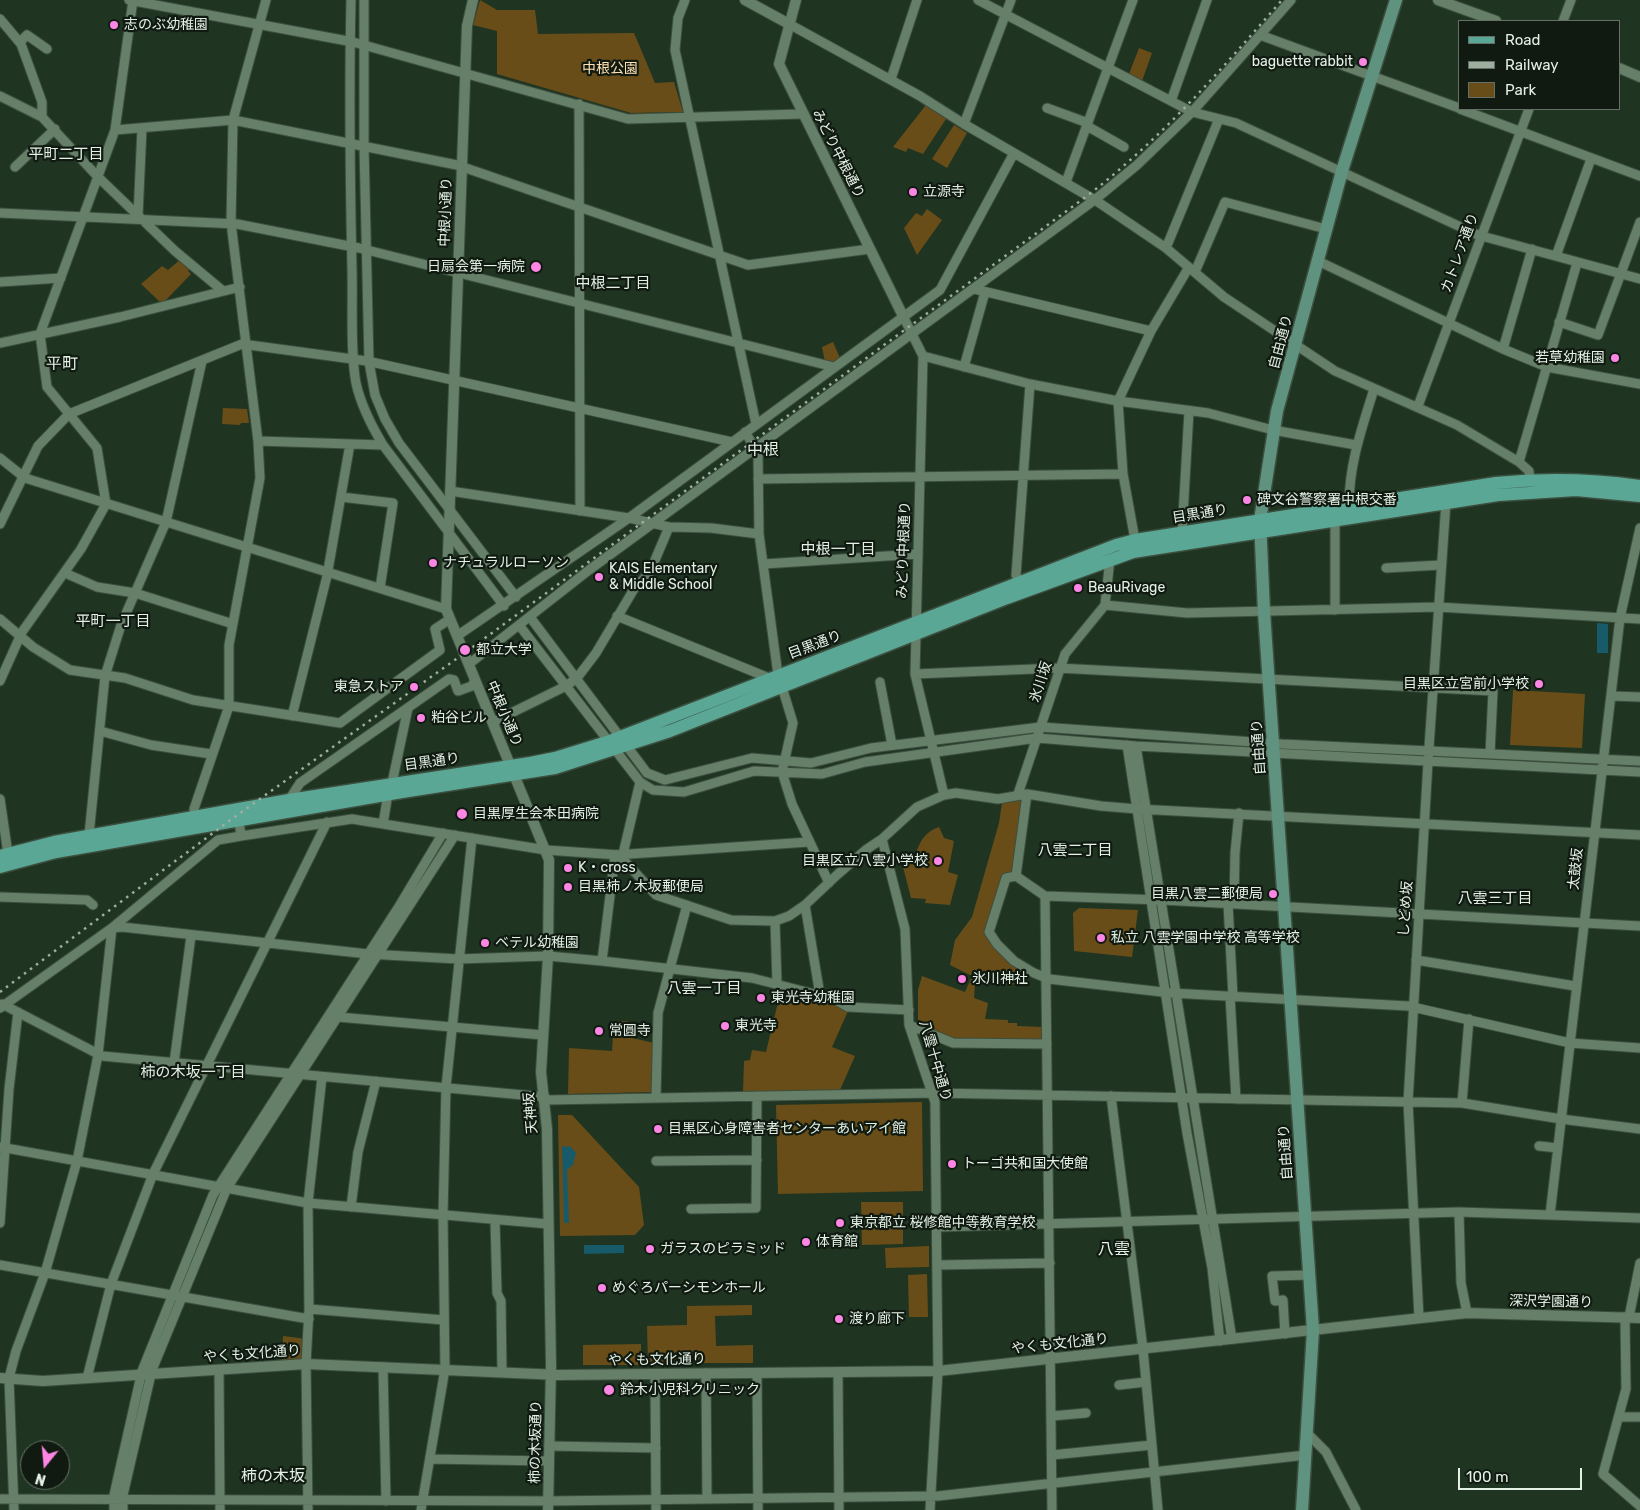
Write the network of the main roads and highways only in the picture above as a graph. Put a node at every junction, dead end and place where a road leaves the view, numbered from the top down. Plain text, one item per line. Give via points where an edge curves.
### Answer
1 (1396, 0) edge
2 (1640, 486) edge
3 (1640, 496) edge
4 (1260, 526) junction
5 (915, 628) junction
6 (390, 789) junction
7 (4, 855) edge
8 (0, 867) edge
9 (1302, 1510) edge

1 - 4 main road, 自由通り via 1342,171 1273,430
2 - 4 main road, 目黒通り via 1576,479 1530,480 1348,505
3 - 4 main road, 目黒通り via 1553,490
4 - 5 main road, 目黒通り via 1133,552
4 - 5 main road, 目黒通り via 1182,532 1116,545 1019,582
4 - 9 main road, 自由通り via 1313,1330
5 - 6 main road, 目黒通り via 555,768 513,770
6 - 7 main road, 目黒通り via 290,800 90,835
6 - 8 main road, 目黒通り via 334,804 56,852

